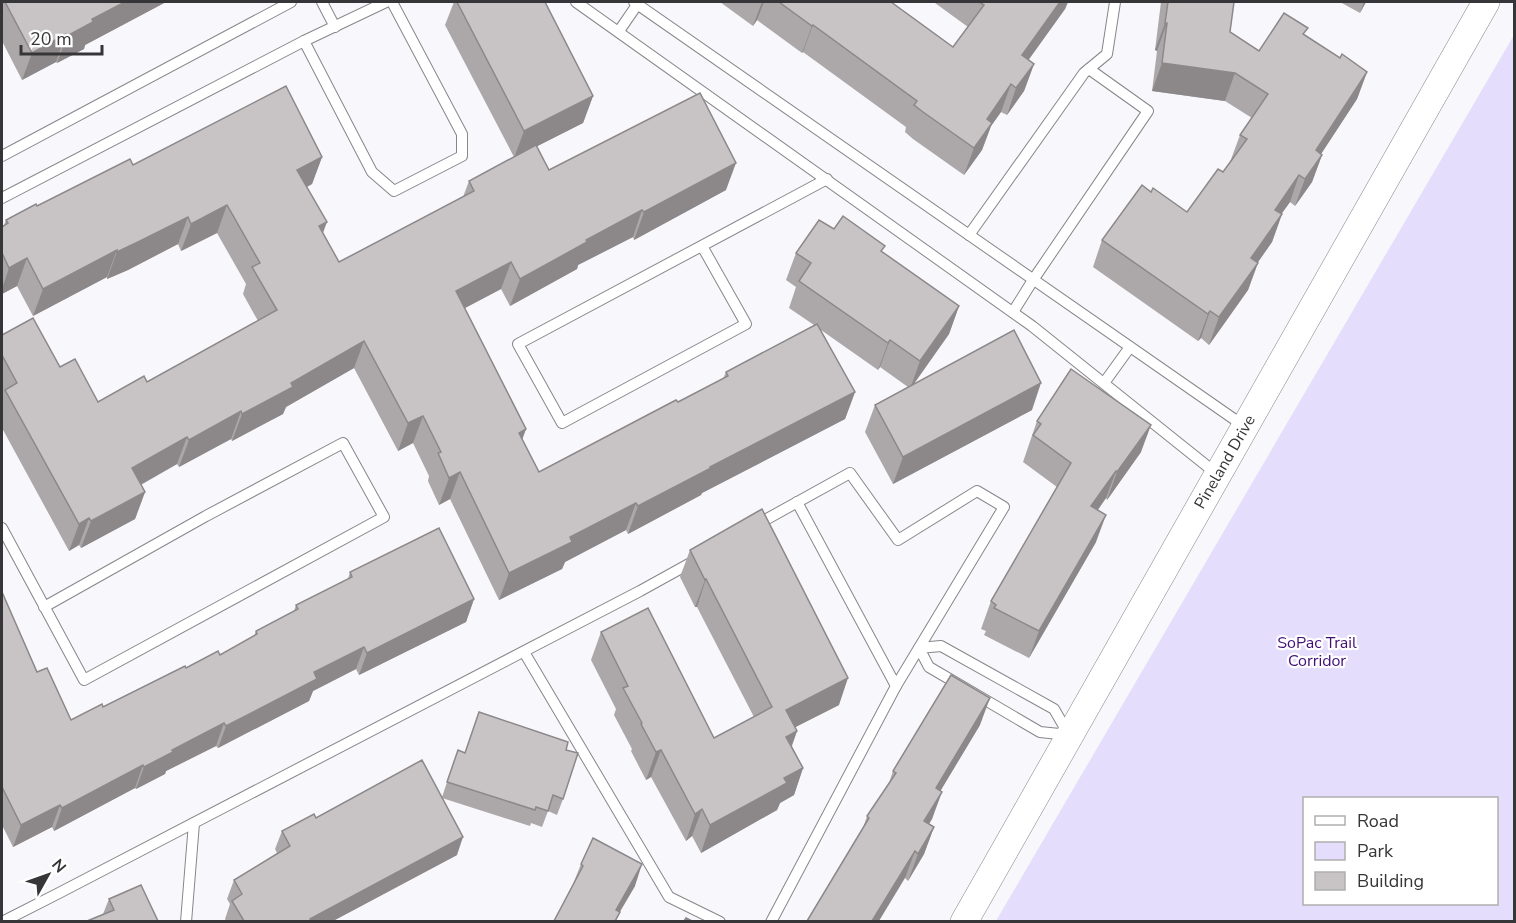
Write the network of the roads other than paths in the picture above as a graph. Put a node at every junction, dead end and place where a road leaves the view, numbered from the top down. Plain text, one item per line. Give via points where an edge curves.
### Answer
1 (291, 2) edge
2 (322, 2) edge
3 (386, 2) edge
4 (392, 2) edge
5 (576, 2) edge
6 (637, 2) edge
7 (1115, 2) edge
8 (1486, 2) edge
9 (335, 27) junction
10 (619, 31) junction
11 (304, 42) junction
12 (1089, 69) junction
13 (2, 156) edge
14 (827, 179) junction
15 (2, 198) edge
16 (969, 235) junction
17 (702, 246) junction
18 (1033, 280) junction
19 (1013, 312) junction
20 (1130, 347) junction
21 (1104, 383) junction
22 (1245, 427) junction
23 (1218, 474) junction
24 (797, 502) junction
25 (2, 528) edge
26 (748, 530) edge
27 (709, 552) edge
28 (44, 607) junction
29 (919, 648) junction
30 (524, 652) junction
31 (896, 686) junction
32 (1069, 735) junction
33 (194, 824) junction
34 (2, 921) edge
35 (186, 921) edge
36 (720, 921) edge
37 (771, 921) edge
38 (964, 921) edge

1 - 13 lane
2 - 9 lane
3 - 9 lane
4 - 11 lane via 462,134 462,156 394,191 372,172
5 - 10 lane
6 - 10 lane
6 - 16 lane
7 - 12 lane via 1107,54
8 - 22 street, Pineland Drive
9 - 11 lane
10 - 14 lane
11 - 15 lane
12 - 16 lane
12 - 18 lane via 1148,111
14 - 17 lane
14 - 19 lane
16 - 18 lane
17 - 17 lane via 518,344 562,423 746,324
18 - 19 lane
18 - 20 lane
19 - 21 lane
20 - 21 lane
20 - 22 lane
21 - 23 lane
22 - 23 street, Pineland Drive
23 - 32 street, Pineland Drive
24 - 26 lane
24 - 29 lane via 850,473 898,540 977,491 1004,507
24 - 31 lane
25 - 28 lane
27 - 30 lane
28 - 28 lane via 84,680 384,517 343,443
29 - 31 lane
29 - 32 lane via 929,667 1040,732
29 - 32 lane via 941,646 1054,708
30 - 33 lane
30 - 36 lane via 669,897
31 - 37 lane
32 - 38 street, Pineland Drive
33 - 34 lane
33 - 35 lane

